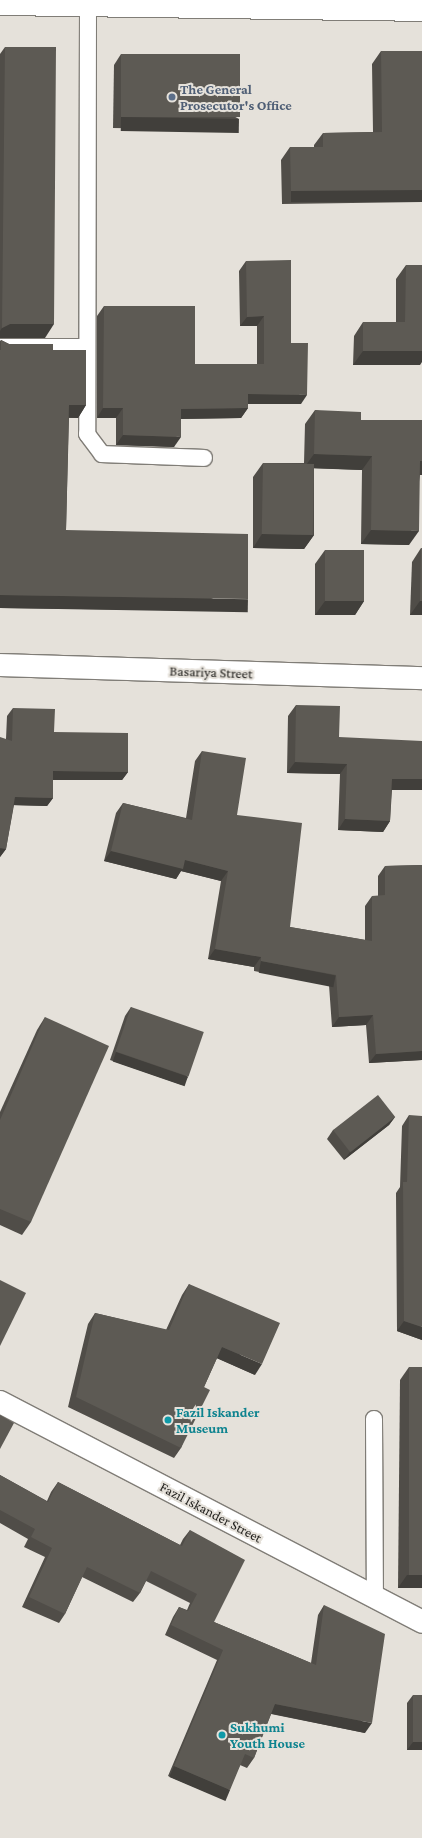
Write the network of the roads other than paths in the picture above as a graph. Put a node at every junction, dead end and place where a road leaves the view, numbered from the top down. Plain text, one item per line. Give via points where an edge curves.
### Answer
1 (0, 4) edge
2 (88, 6) junction
3 (422, 10) edge
4 (0, 347) edge
5 (87, 347) junction
6 (204, 458) dead end
7 (0, 665) edge
8 (422, 678) edge
9 (0, 1402) edge
10 (374, 1419) dead end
11 (375, 1598) junction
12 (422, 1622) edge

1 - 2 street
2 - 3 street
2 - 5 lane
4 - 5 lane
5 - 6 lane via 87,434 102,454
7 - 8 street, Basariya Street
9 - 11 street, Fazil Iskander Street
10 - 11 lane
11 - 12 street, Fazil Iskander Street

